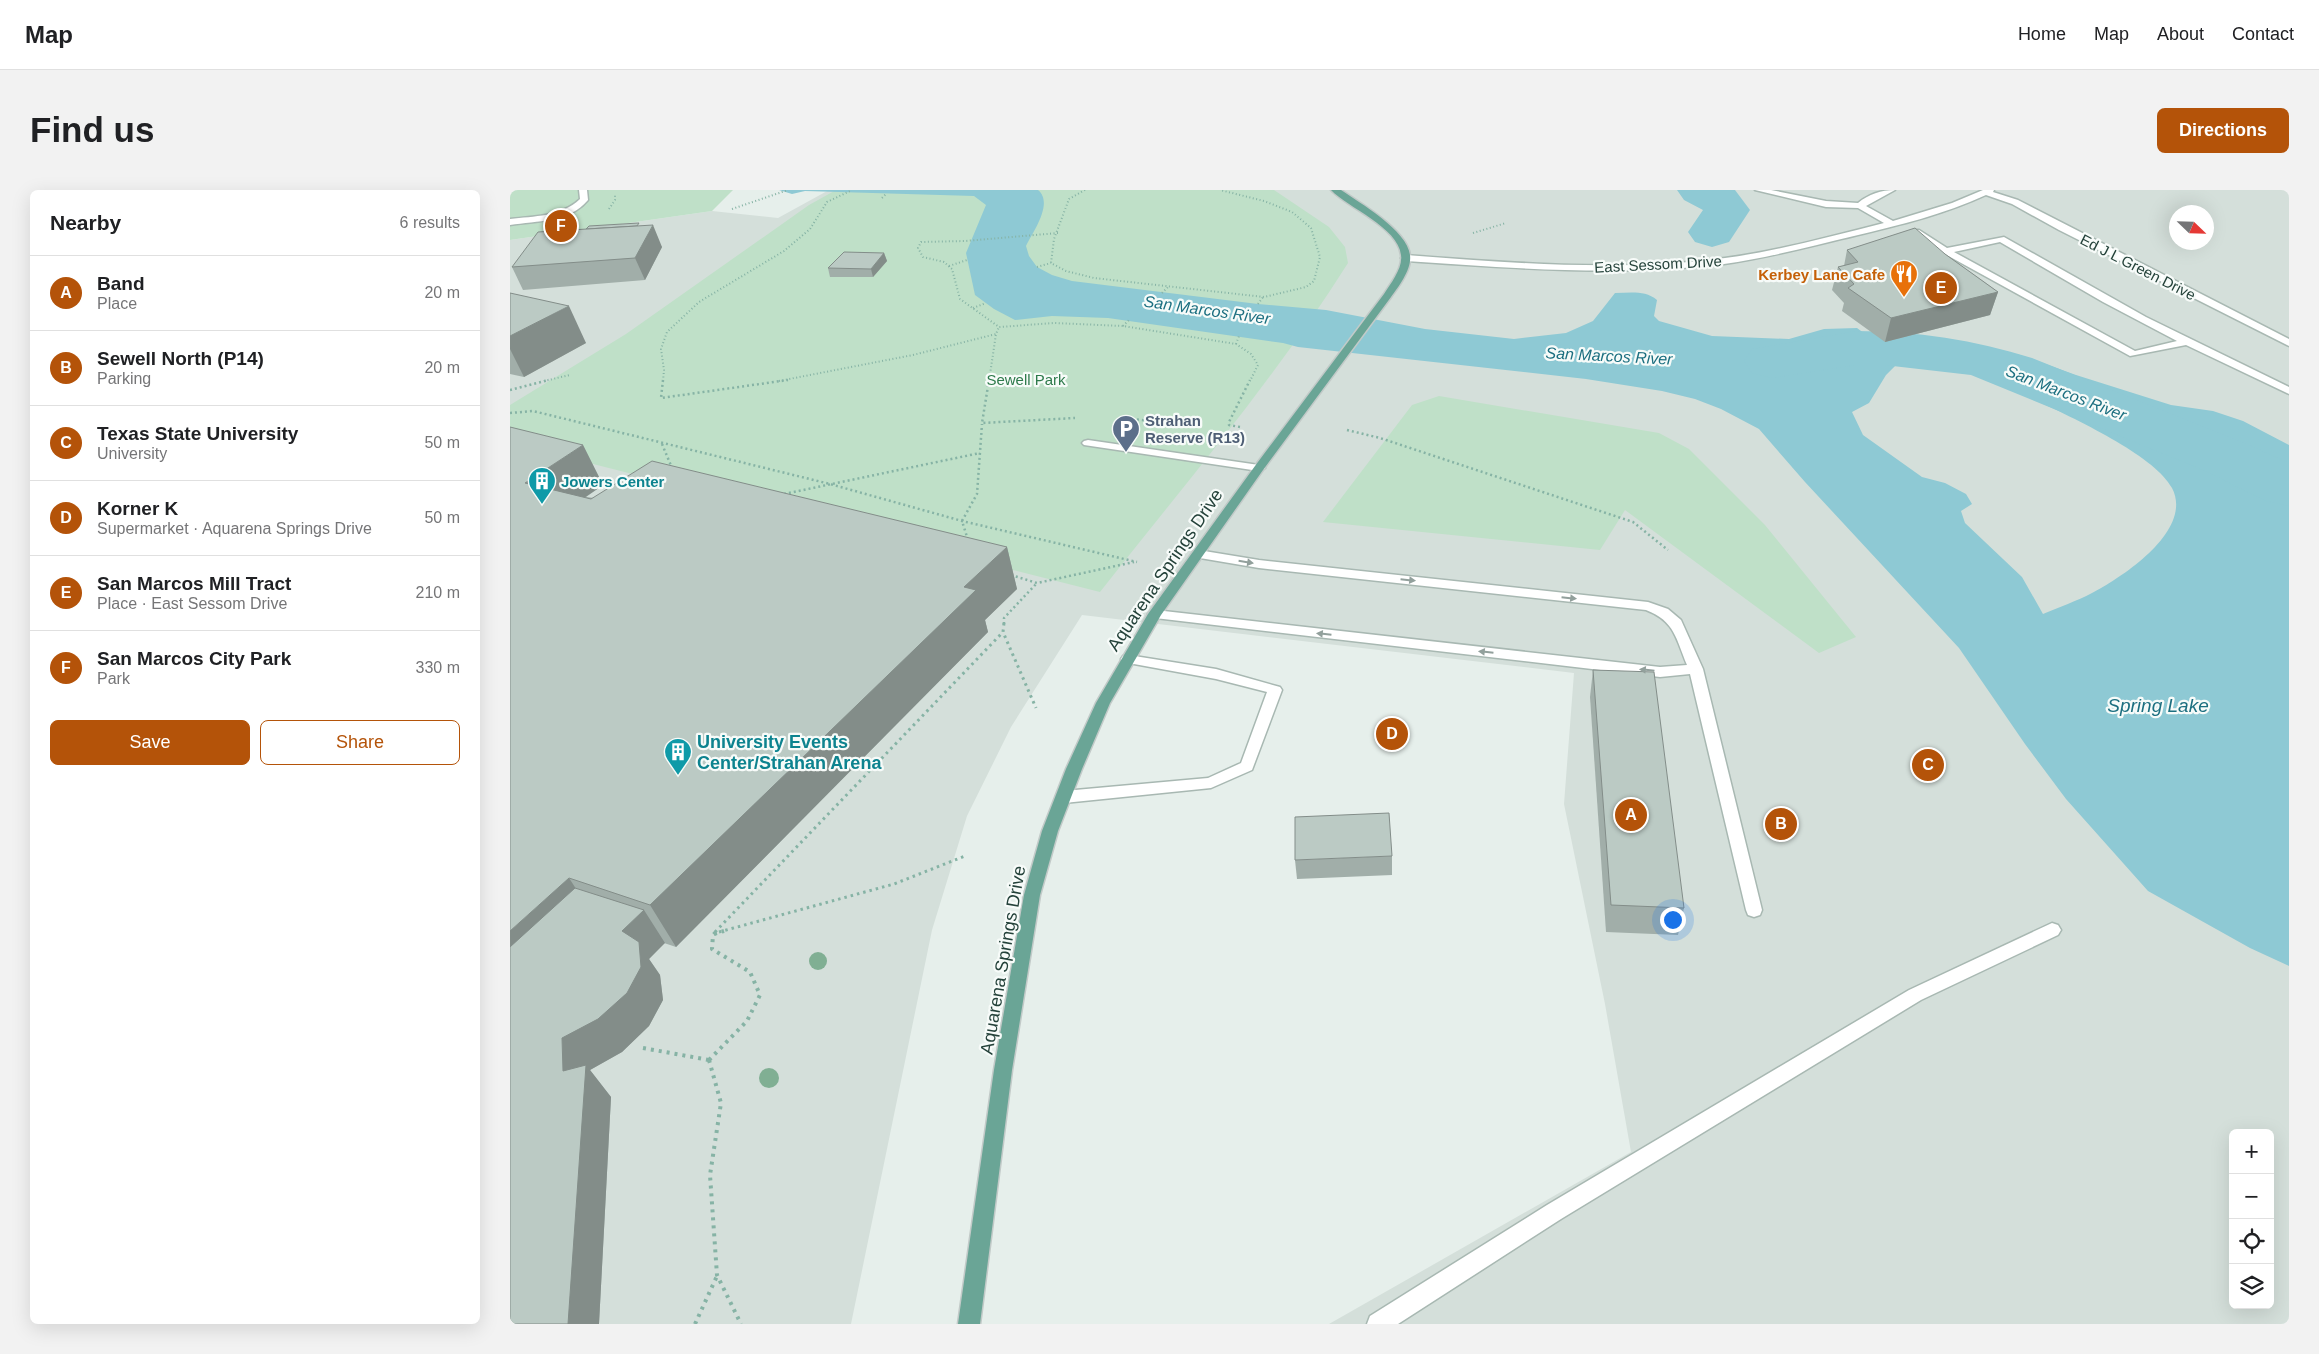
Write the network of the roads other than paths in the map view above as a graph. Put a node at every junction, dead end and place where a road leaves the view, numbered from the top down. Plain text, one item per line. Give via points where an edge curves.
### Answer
1 (583, 190) edge
2 (1335, 190) edge
3 (1759, 190) edge
4 (1891, 190) edge
5 (1988, 191) edge
6 (1860, 206) junction
7 (510, 222) edge
8 (1898, 224) junction
9 (1946, 251) junction
10 (1406, 258) junction
11 (2187, 342) junction
12 (2289, 343) edge
13 (2289, 391) edge
14 (1088, 444) dead end
15 (1259, 468) junction
16 (1198, 554) junction
17 (1155, 614) junction
18 (1128, 659) junction
19 (1696, 670) junction
20 (1064, 797) junction
21 (1754, 910) dead end
22 (2052, 930) dead end
23 (969, 1324) edge
24 (1378, 1324) edge

1 - 7 street via 584,200 572,211
2 - 10 main road via 1399,239
3 - 6 street via 1826,204
4 - 6 street
5 - 8 street, East Sessom Drive
5 - 12 street, Ed J L Green Drive via 2026,207
6 - 8 street
8 - 9 street
8 - 10 street, East Sessom Drive via 1767,253 1690,265 1562,267
9 - 11 street via 2134,354
9 - 11 street via 2001,239
10 - 15 main road, Aquarena Springs Drive via 1388,295
11 - 13 street
14 - 15 street
15 - 16 main road, Aquarena Springs Drive
16 - 17 main road, Aquarena Springs Drive
16 -> 19 street via 1259,564 1648,606 1663,612 1676,623
17 - 18 main road, Aquarena Springs Drive
19 -> 17 street via 1660,672
18 - 20 main road, Aquarena Springs Drive via 1103,703
18 - 20 street via 1216,674 1275,690 1247,766 1211,784
19 - 21 street
20 - 23 main road, Aquarena Springs Drive via 1050,831 1031,905 1003,1070
22 - 24 street via 1915,995 1554,1212

